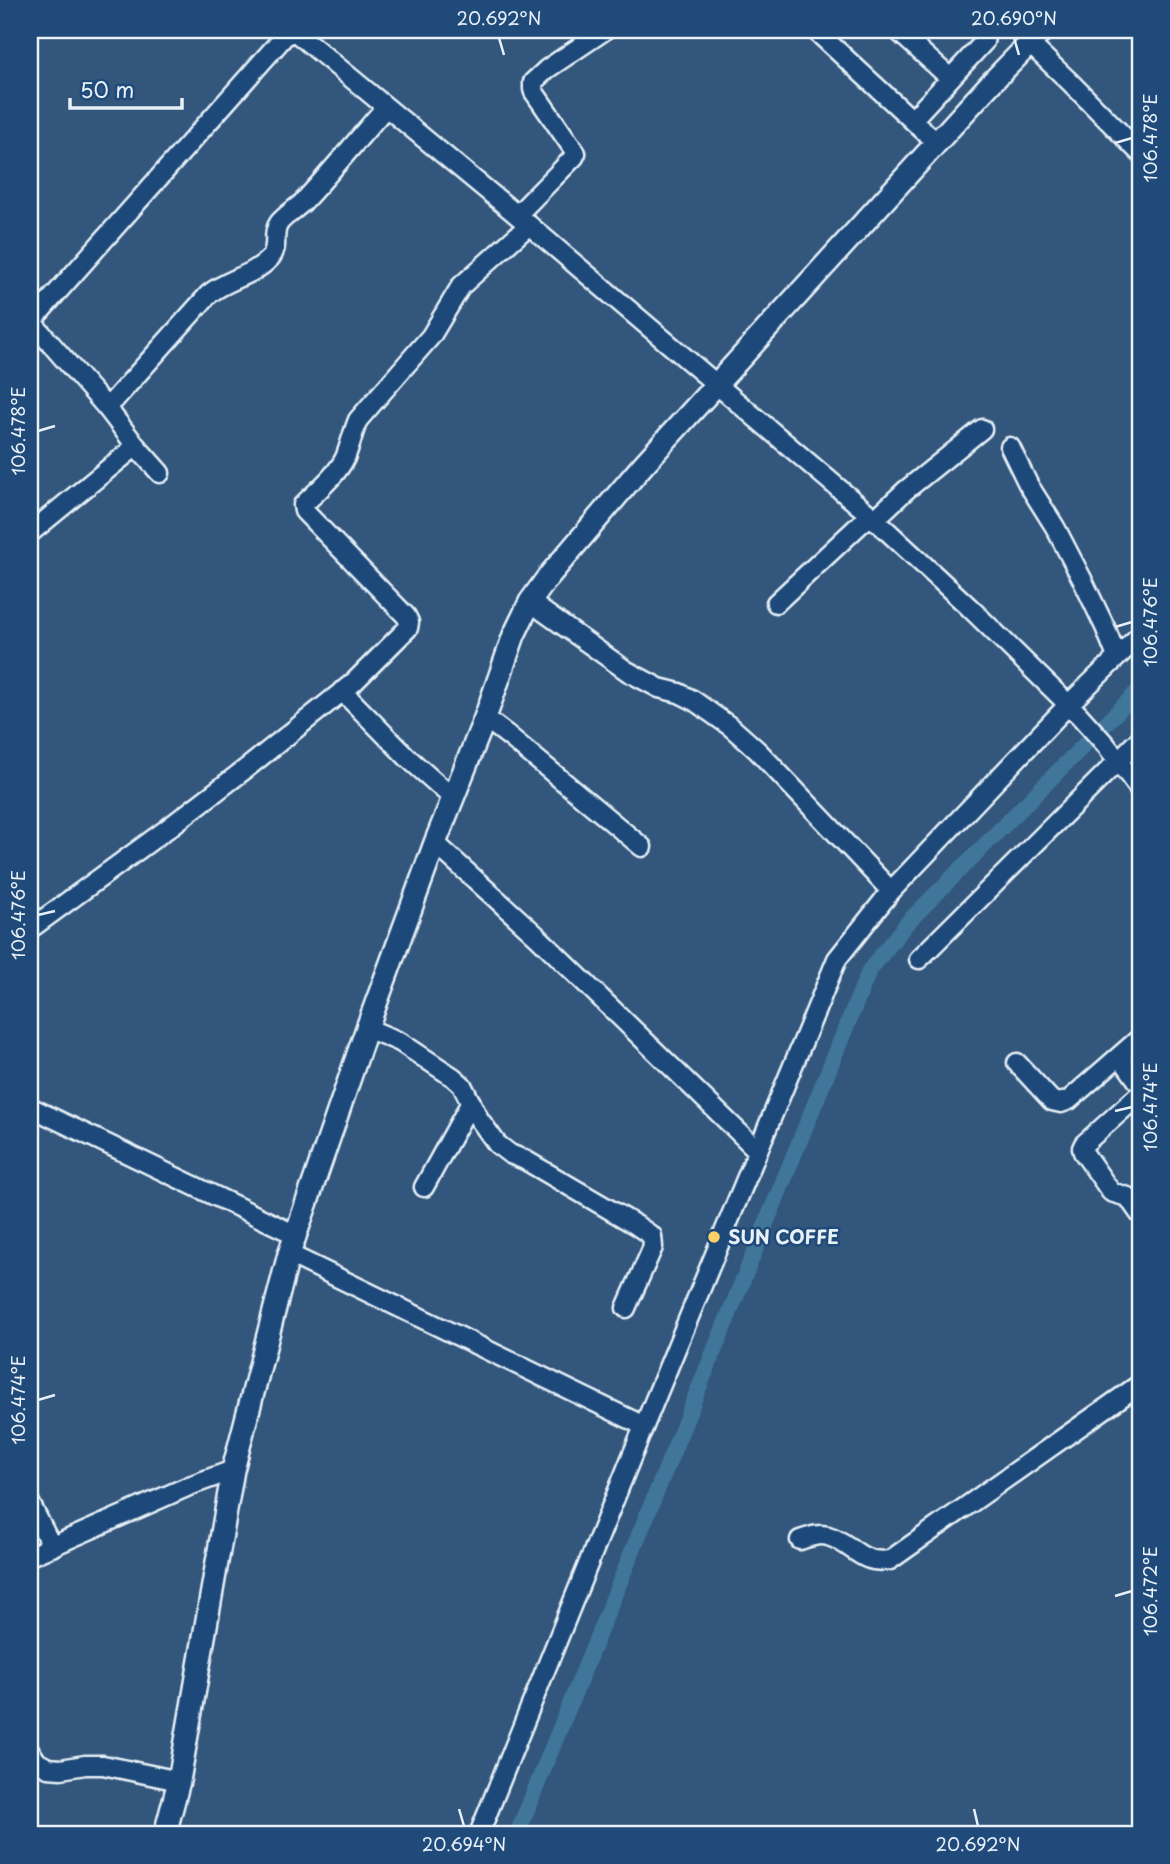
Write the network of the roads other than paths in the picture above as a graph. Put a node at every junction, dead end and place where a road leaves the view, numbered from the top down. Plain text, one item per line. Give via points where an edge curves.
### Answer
1 (292, 30) edge
2 (605, 30) edge
3 (897, 30) edge
4 (978, 30) edge
5 (826, 33) edge
6 (1036, 37) edge
7 (950, 78) junction
8 (386, 107) junction
9 (912, 120) junction
10 (937, 143) junction
11 (1140, 153) edge
12 (523, 220) junction
13 (30, 322) edge
14 (716, 385) junction
15 (107, 408) junction
16 (982, 429) dead end
17 (136, 446) junction
18 (1010, 447) dead end
19 (160, 472) dead end
20 (872, 517) junction
21 (30, 533) edge
22 (530, 602) junction
23 (776, 603) dead end
24 (1140, 635) edge
25 (1117, 657) junction
26 (342, 691) junction
27 (1074, 710) junction
28 (485, 718) junction
29 (1140, 739) edge
30 (1118, 761) junction
31 (1140, 790) edge
32 (453, 798) junction
33 (435, 843) junction
34 (642, 847) dead end
35 (891, 891) junction
36 (30, 929) edge
37 (919, 960) dead end
38 (367, 1028) junction
39 (1140, 1038) edge
40 (1120, 1056) junction
41 (1017, 1063) dead end
42 (1140, 1084) edge
43 (1140, 1094) edge
44 (471, 1102) junction
45 (30, 1107) edge
46 (758, 1151) junction
47 (424, 1187) dead end
48 (1140, 1214) edge
49 (293, 1244) junction
50 (626, 1308) dead end
51 (1140, 1384) edge
52 (644, 1426) junction
53 (233, 1470) junction
54 (30, 1503) edge
55 (800, 1540) dead end
56 (52, 1547) junction
57 (30, 1556) edge
58 (30, 1751) edge
59 (179, 1780) junction
60 (165, 1834) edge
61 (479, 1834) edge

1 - 8 street
1 - 13 street
2 - 12 street via 533,82 534,92 576,153
3 - 7 street
4 - 7 street via 984,42
5 - 9 street
6 - 10 main road
6 - 11 street via 1070,82
7 - 9 street
8 - 12 street
8 - 15 street via 302,204 279,222 271,257 209,294
9 - 10 street
10 - 14 main road
12 - 14 street
12 - 26 street via 461,286 431,336 358,420 340,465 303,505 410,622
13 - 15 street
14 - 20 street
14 - 22 main road
15 - 17 street
16 - 20 street
17 - 19 street
17 - 21 street
18 - 25 street via 1082,579
20 - 23 street
20 - 27 street
22 - 28 main road
22 - 35 street via 627,671 680,693 731,727
24 - 25 street
25 - 27 street
26 - 32 street
26 - 36 street via 167,829
27 - 30 street
27 - 35 street
28 - 32 main road
28 - 34 street
29 - 30 street
30 - 31 street
30 - 37 street
32 - 33 main road
33 - 38 main road
33 - 46 street
35 - 46 street via 837,959
38 - 44 street via 400,1042 453,1077
38 - 49 main road
39 - 40 street
40 - 41 street via 1061,1102 1052,1101
40 - 42 street
43 - 48 street via 1082,1147 1111,1192 1128,1197
44 - 47 street
44 - 50 street via 497,1144 510,1154 652,1236 653,1247
45 - 49 street
46 - 52 street
49 - 52 street
49 - 53 main road
51 - 55 street via 890,1560 866,1559 828,1536
52 - 61 street
53 - 56 street
53 - 59 main road
54 - 56 street
56 - 57 street
58 - 59 street via 48,1768 103,1765
59 - 60 main road

